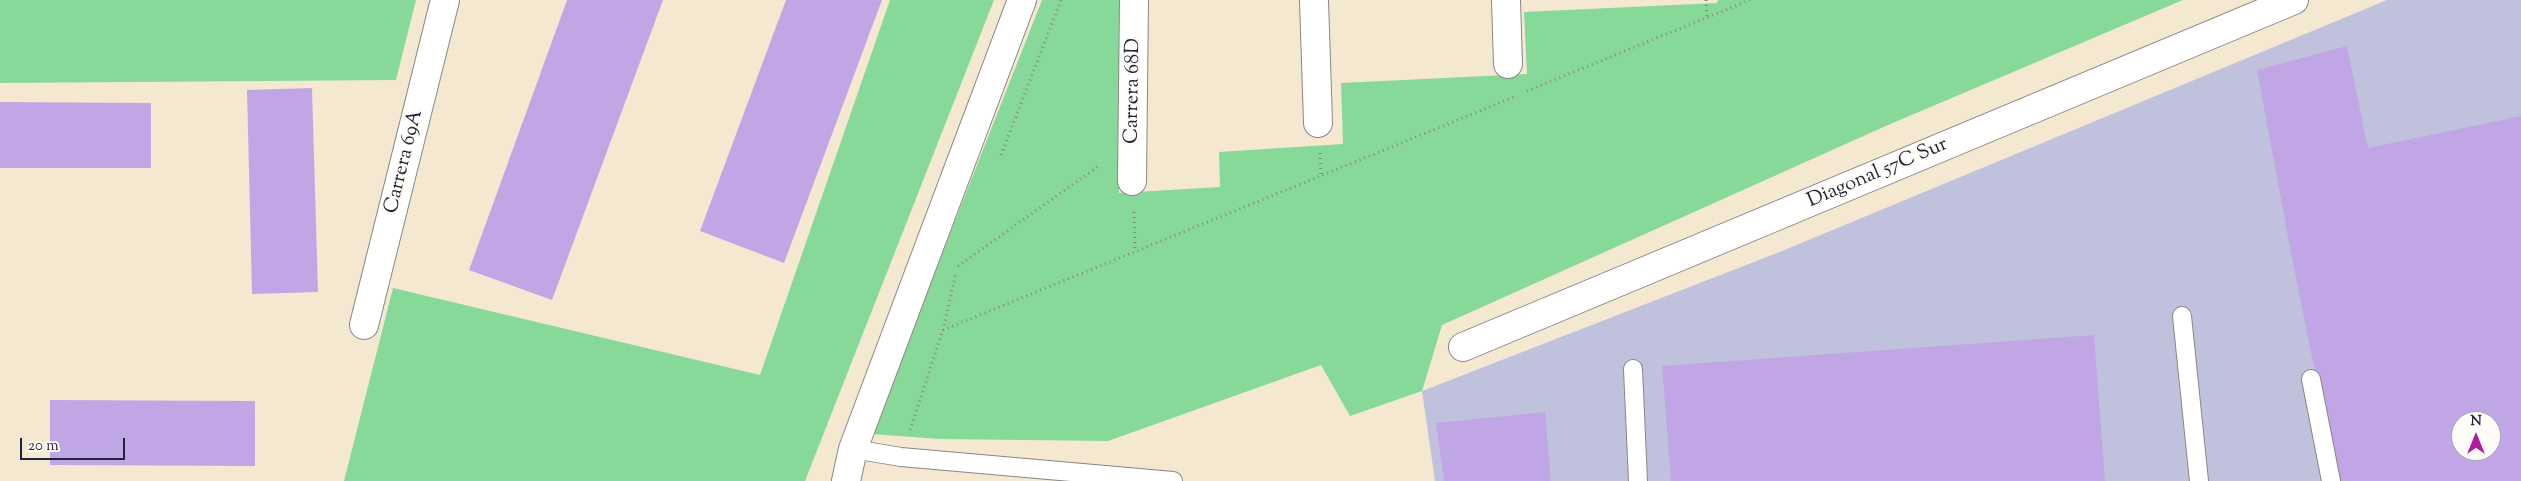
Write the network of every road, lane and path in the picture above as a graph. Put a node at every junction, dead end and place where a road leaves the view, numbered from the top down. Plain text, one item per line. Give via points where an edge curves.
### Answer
1 (445, 0) edge
2 (1022, 0) edge
3 (1061, 0) edge
4 (1134, 0) edge
5 (1314, 0) edge
6 (1506, 0) edge
7 (1706, 0) edge
8 (1750, 0) edge
9 (2294, 0) edge
10 (1707, 18) junction
11 (1508, 64) dead end
12 (1318, 123) dead end
13 (1133, 141) junction
14 (1000, 156) dead end
15 (1132, 181) joint
16 (1135, 252) junction
17 (961, 257) dead end
18 (958, 266) junction
19 (2182, 316) dead end
20 (364, 325) dead end
21 (943, 330) junction
22 (1463, 347) dead end
23 (1634, 369) dead end
24 (2311, 379) dead end
25 (853, 449) junction
26 (901, 457) junction
27 (846, 481) edge
28 (1173, 481) edge
29 (1638, 481) edge
30 (2200, 481) edge
31 (2331, 481) edge

1 - 20 street, Carrera 69A
2 - 25 street
3 - 14 path
4 - 13 street, Carrera 68D
5 - 12 street
6 - 11 street
7 - 10 path
8 - 10 path
9 - 22 street, Diagonal 57C Sur
10 - 16 path
13 - 15 street, Carrera 68D
13 - 18 path
15 - 16 path
16 - 21 path
17 - 18 path
18 - 21 path
19 - 30 lane
21 - 26 path
23 - 29 lane
24 - 31 lane
25 - 26 lane
25 - 27 street
26 - 28 lane

